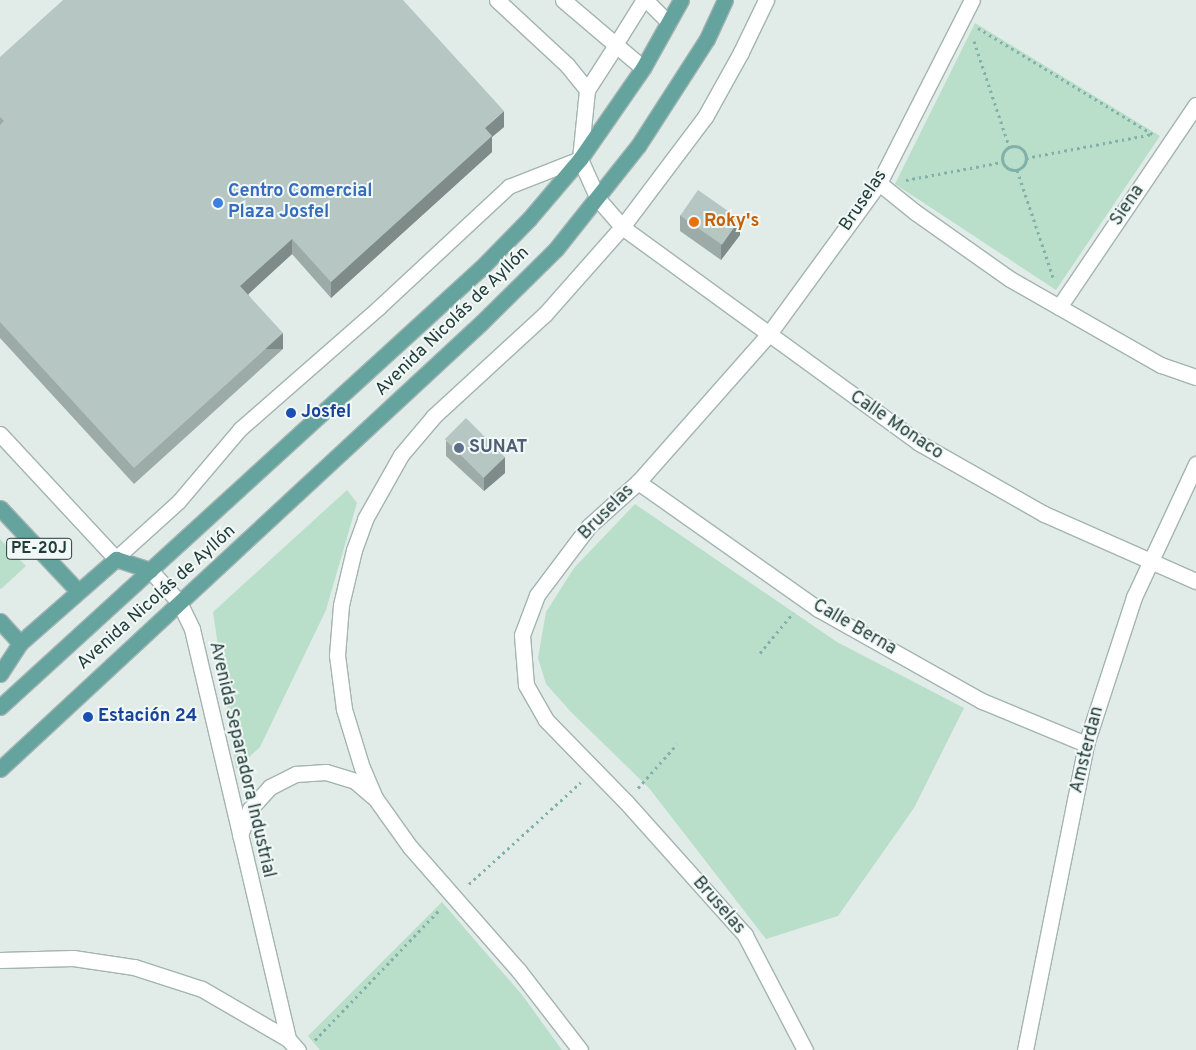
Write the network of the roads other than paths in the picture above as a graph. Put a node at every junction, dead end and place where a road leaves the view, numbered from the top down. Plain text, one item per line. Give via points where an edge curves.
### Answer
1 (497, 0) edge
2 (645, 0) edge
3 (681, 0) edge
4 (725, 0) edge
5 (766, 0) edge
6 (972, 0) edge
7 (567, 1) edge
8 (669, 23) junction
9 (616, 45) junction
10 (643, 68) junction
11 (587, 90) junction
12 (1196, 105) edge
13 (580, 159) junction
14 (879, 183) junction
15 (598, 199) junction
16 (622, 227) junction
17 (1059, 307) junction
18 (768, 335) junction
19 (1196, 377) edge
20 (0, 434) edge
21 (1196, 464) edge
22 (638, 482) junction
23 (0, 508) edge
24 (116, 558) junction
25 (1149, 560) junction
26 (150, 570) junction
27 (1196, 581) edge
28 (78, 591) junction
29 (179, 602) junction
30 (0, 621) edge
31 (20, 643) junction
32 (0, 674) edge
33 (0, 707) edge
34 (1086, 744) junction
35 (0, 769) edge
36 (375, 798) junction
37 (239, 837) junction
38 (0, 960) edge
39 (293, 1045) edge
40 (580, 1050) edge
41 (805, 1050) edge
42 (1025, 1050) edge

1 - 11 street via 567,65
2 - 8 lane
2 - 9 lane
3 - 8 main road, Avenida Nicolás de Ayllón
4 - 15 main road, Avenida Nicolás de Ayllón via 707,40 672,95
5 - 16 street via 705,116
6 - 14 street, Bruselas
7 - 9 street
8 - 10 main road, Avenida Nicolás de Ayllón
9 - 10 street
9 - 11 street
10 - 13 main road, Avenida Nicolás de Ayllón
11 - 13 street
12 - 17 street, Siena
13 - 15 street, Calle Monaco
13 - 24 lane via 510,187 241,429 179,502
13 - 26 main road, Avenida Nicolás de Ayllón via 481,268
14 - 17 street via 1010,279
14 - 18 street, Bruselas
15 - 16 street, Calle Monaco
15 - 29 main road, Avenida Nicolás de Ayllón via 556,249 481,323
16 - 18 street, Calle Monaco
16 - 36 street via 545,314 434,416 401,455 375,497 354,550 338,629 339,680 344,709
17 - 19 street via 1161,365
18 - 22 street, Bruselas
18 - 25 street, Calle Monaco via 879,416 960,468 1044,514
20 - 24 street
21 - 25 street, Amsterdan
22 - 34 street, Calle Berna via 804,599 982,701
22 - 41 street, Bruselas via 589,526 537,595 522,635 526,685 546,720 626,802 745,935
23 - 28 main road, PE-20J
24 - 26 main road, Avenida Separadora Industrial
24 - 28 main road
25 - 27 street, Calle Monaco
25 - 34 street, Amsterdan
26 - 29 street, Avenida Separadora Industrial
26 - 33 main road, Avenida Nicolás de Ayllón
28 - 31 main road
29 - 35 main road, Avenida Nicolás de Ayllón
29 - 37 street, Avenida Separadora Industrial via 192,629 202,667
30 - 31 main road
31 - 32 main road
34 - 42 street, Amsterdan
36 - 37 street via 355,781 326,772 296,774 270,787 255,804
36 - 40 street via 410,847 519,972
37 - 39 street, Avenida Separadora Industrial
38 - 39 street via 73,958 134,967 202,989

